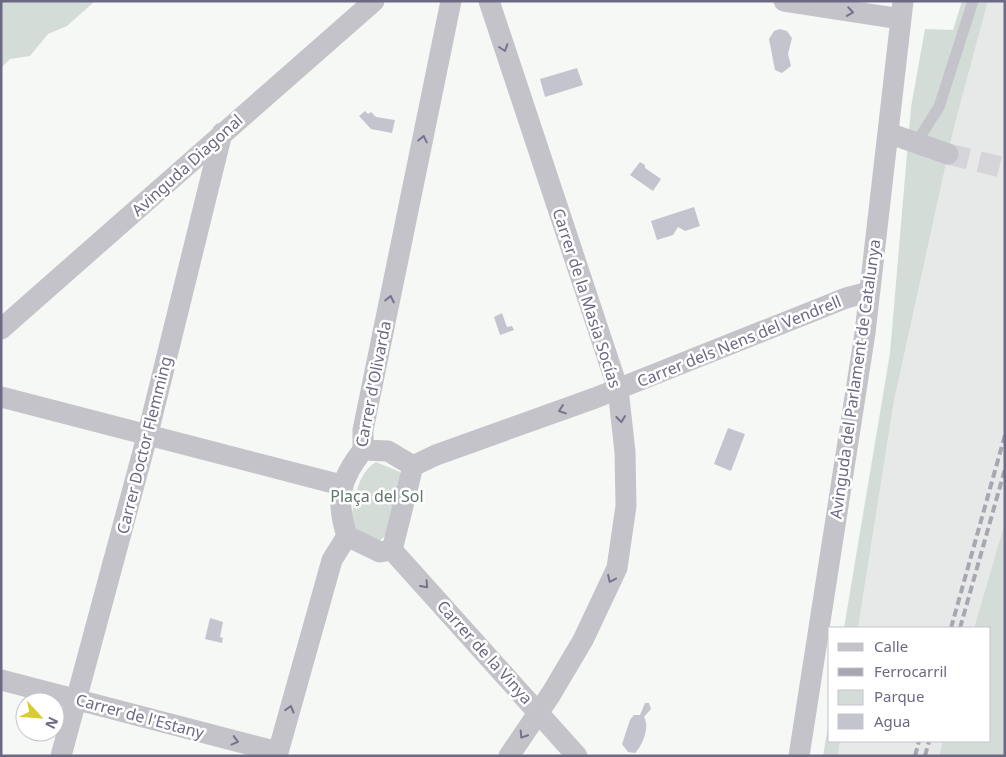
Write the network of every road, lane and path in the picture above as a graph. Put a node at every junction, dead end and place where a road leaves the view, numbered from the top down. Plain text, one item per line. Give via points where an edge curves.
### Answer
1 (374, 1) edge
2 (451, 1) edge
3 (489, 1) edge
4 (784, 1) edge
5 (973, 1) edge
6 (902, 10) edge
7 (222, 133) junction
8 (888, 133) junction
9 (916, 143) junction
10 (948, 154) tunnel mouth
11 (869, 292) junction
12 (1, 329) edge
13 (618, 389) junction
14 (1, 397) edge
15 (148, 433) junction
16 (364, 450) junction
17 (413, 466) junction
18 (341, 485) junction
19 (347, 536) junction
20 (392, 550) junction
21 (1, 680) edge
22 (76, 699) junction
23 (539, 713) junction
24 (278, 754) edge
25 (61, 756) edge
26 (510, 756) edge
27 (577, 756) edge
28 (799, 756) edge

1 - 7 street, Avinguda Diagonal
16 -> 2 street, Carrer d'Olivarda via 363,430
3 -> 13 street, Carrer de la Masia Socías
4 -> 6 street
5 - 9 lane via 939,107
6 - 8 street, Avinguda del Parlament de Catalunya
7 - 12 street, Avinguda Diagonal
7 - 15 street, Carrer Doctor Flemming
8 - 9 street
8 - 11 street, Avinguda del Parlament de Catalunya
9 - 10 street
11 - 13 street, Carrer dels Nens del Vendrell via 846,298
11 - 28 street, Avinguda del Parlament de Catalunya
13 -> 17 street, Carrer dels Nens del Vendrell via 436,454
13 -> 23 street, Carrer de la Masia Socías via 625,452 626,506 617,568 582,640
14 - 15 street
15 - 18 street
15 - 22 street, Carrer Doctor Flemming
16 - 17 street via 388,451
16 - 18 street, Carrer d'Olivarda via 349,468
17 - 20 street
18 - 19 street
19 - 20 street via 380,552
24 -> 19 street via 332,560
20 -> 23 street, Carrer de la Vinya
21 - 22 street, Carrer de l'Estany
22 -> 24 street, Carrer de l'Estany
22 - 25 street, Carrer Doctor Flemming
23 -> 26 street, Carrer de la Masia Socías
23 - 27 street, Carrer de la Vinya

